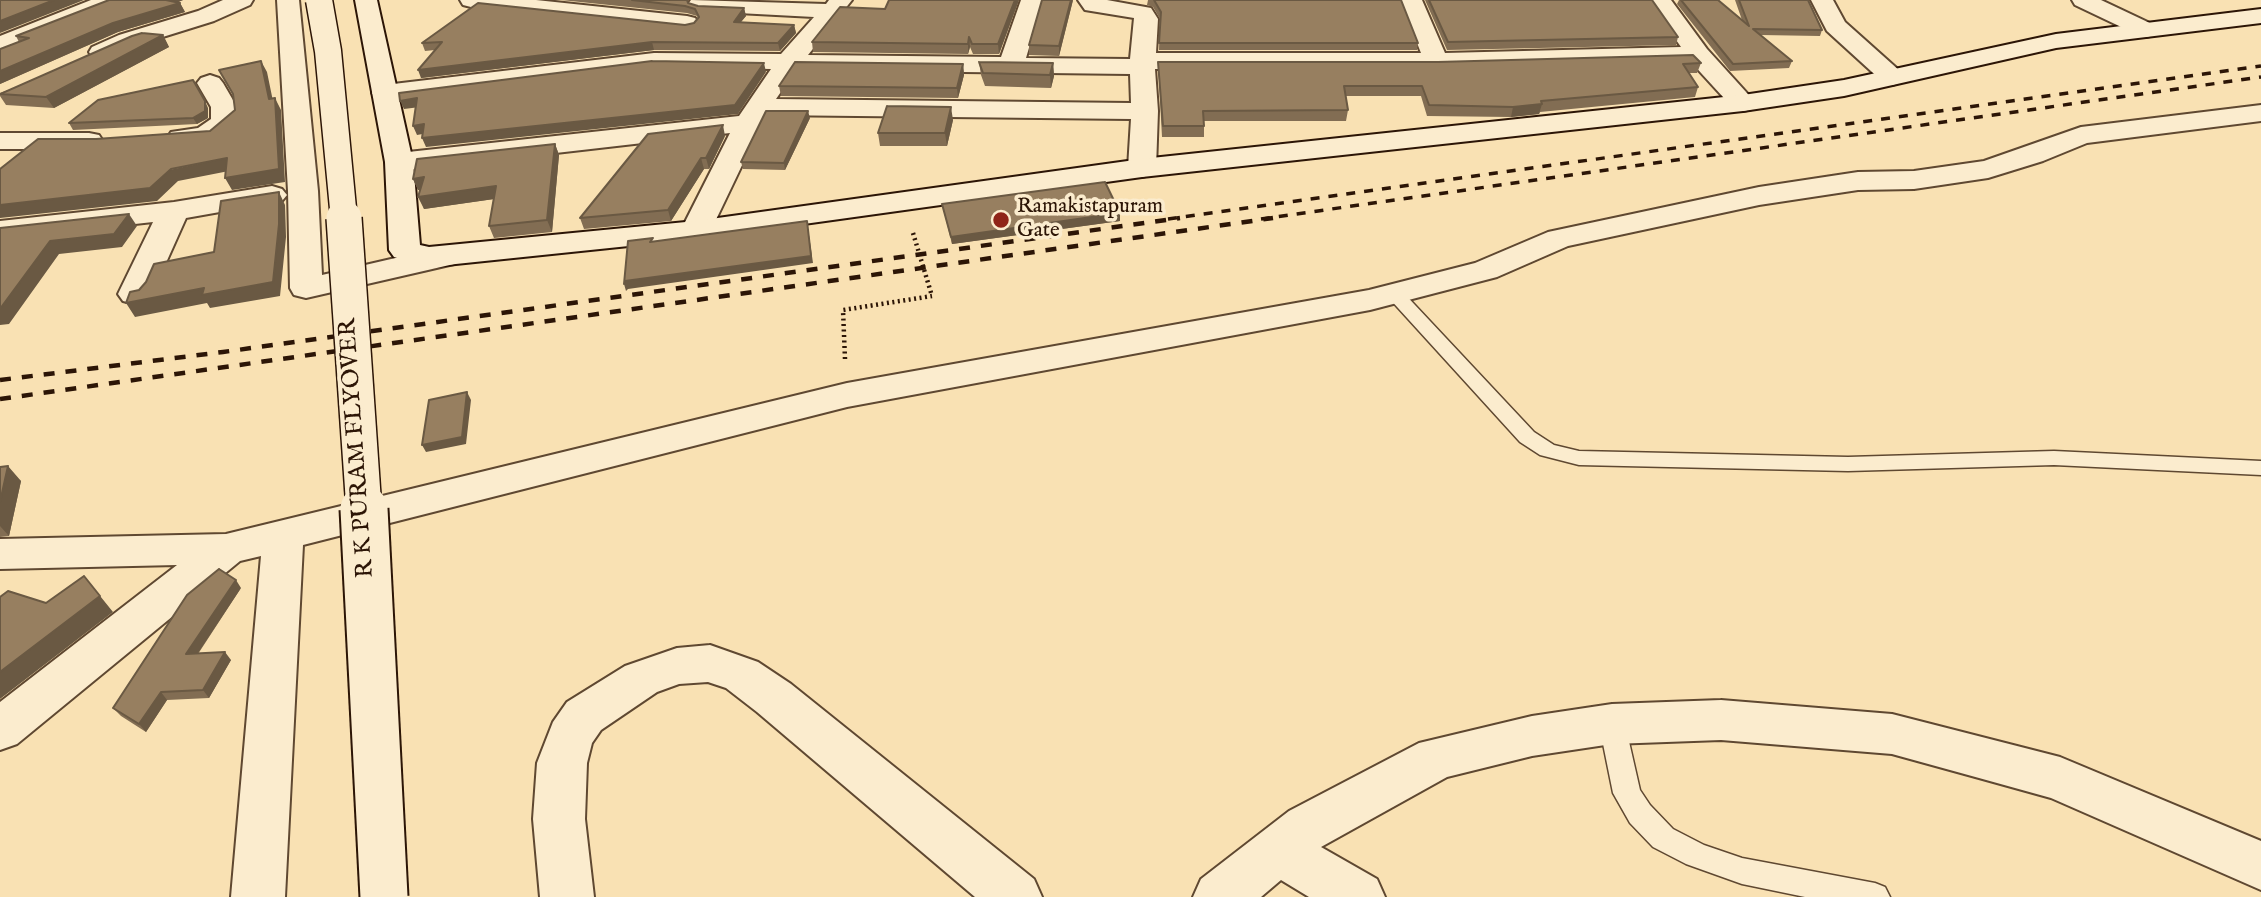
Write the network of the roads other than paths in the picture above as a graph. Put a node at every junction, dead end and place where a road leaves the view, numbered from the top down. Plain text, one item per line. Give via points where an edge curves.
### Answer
1 (111, 0) edge
2 (242, 0) edge
3 (288, 0) edge
4 (319, 0) edge
5 (366, 0) edge
6 (471, 0) edge
7 (1032, 0) edge
8 (1089, 0) edge
9 (1411, 0) edge
10 (1659, 0) edge
11 (1822, 0) edge
12 (2127, 0) edge
13 (2089, 3) edge
14 (837, 5) edge
15 (697, 9) edge
16 (2261, 16) edge
17 (2146, 30) junction
18 (0, 45) edge
19 (1698, 54) junction
20 (654, 60) junction
21 (790, 60) junction
22 (1436, 61) junction
23 (76, 63) edge
24 (1143, 64) junction
25 (999, 65) junction
26 (1892, 77) junction
27 (210, 83) dead end
28 (385, 93) junction
29 (1743, 103) junction
30 (970, 110) junction
31 (1145, 111) junction
32 (2261, 113) edge
33 (752, 115) junction
34 (152, 139) edge
35 (0, 141) edge
36 (115, 141) edge
37 (399, 162) junction
38 (1142, 167) junction
39 (303, 191) junction
40 (174, 211) junction
41 (0, 230) edge
42 (696, 230) junction
43 (443, 257) junction
44 (1395, 293) junction
45 (135, 295) edge
46 (2261, 468) edge
47 (283, 537) junction
48 (226, 549) junction
49 (0, 554) edge
50 (1612, 724) junction
51 (0, 730) edge
52 (1276, 850) junction
53 (2261, 866) edge
54 (250, 889) edge
55 (384, 897) edge
56 (567, 897) edge
57 (1015, 897) edge
58 (1220, 897) edge
59 (1358, 897) edge
60 (1875, 897) edge

1 - 18 street
2 - 23 street
3 - 39 street
4 - 55 street, R K PURAM FLYOVER, bridge via 343,207
5 - 28 street
6 - 15 street
7 - 25 street
8 - 24 street via 1093,5 1143,13
9 - 22 street
10 - 19 street
11 - 26 street via 1835,26
12 - 13 street
13 - 17 street
14 - 15 street
14 - 21 street
15 - 20 street
16 - 17 street
17 - 26 street via 2056,41
19 - 22 street
19 - 29 street
20 - 21 street
20 - 28 street
21 - 25 street
21 - 33 street
22 - 24 street
24 - 25 street
24 - 31 street
25 - 30 street
26 - 29 street
27 - 34 street via 224,107 225,122 205,135
28 - 37 street
29 - 38 street
30 - 31 street
30 - 33 street
31 - 38 street
32 - 44 street via 2081,135 1988,169 1759,196 1559,239 1486,270
33 - 37 street
33 - 42 street
35 - 36 street
37 - 43 street via 405,250
38 - 42 street
39 - 40 street
39 - 43 street via 306,288
40 - 41 street
40 - 45 street
42 - 43 street
44 - 46 lane via 1527,437 1547,450 1579,458 1848,464 2054,458
44 - 47 street via 847,395
47 - 48 street
47 - 54 street
48 - 49 street
48 - 51 street
50 - 52 street via 1436,758 1307,827
50 - 53 street via 1721,719 1892,734 2060,779
50 - 60 lane via 1627,793 1663,838 1742,871
52 - 58 street
52 - 59 street
56 - 57 street via 559,819 562,763 570,736 584,716 641,679 677,666 710,663 742,675 774,698

